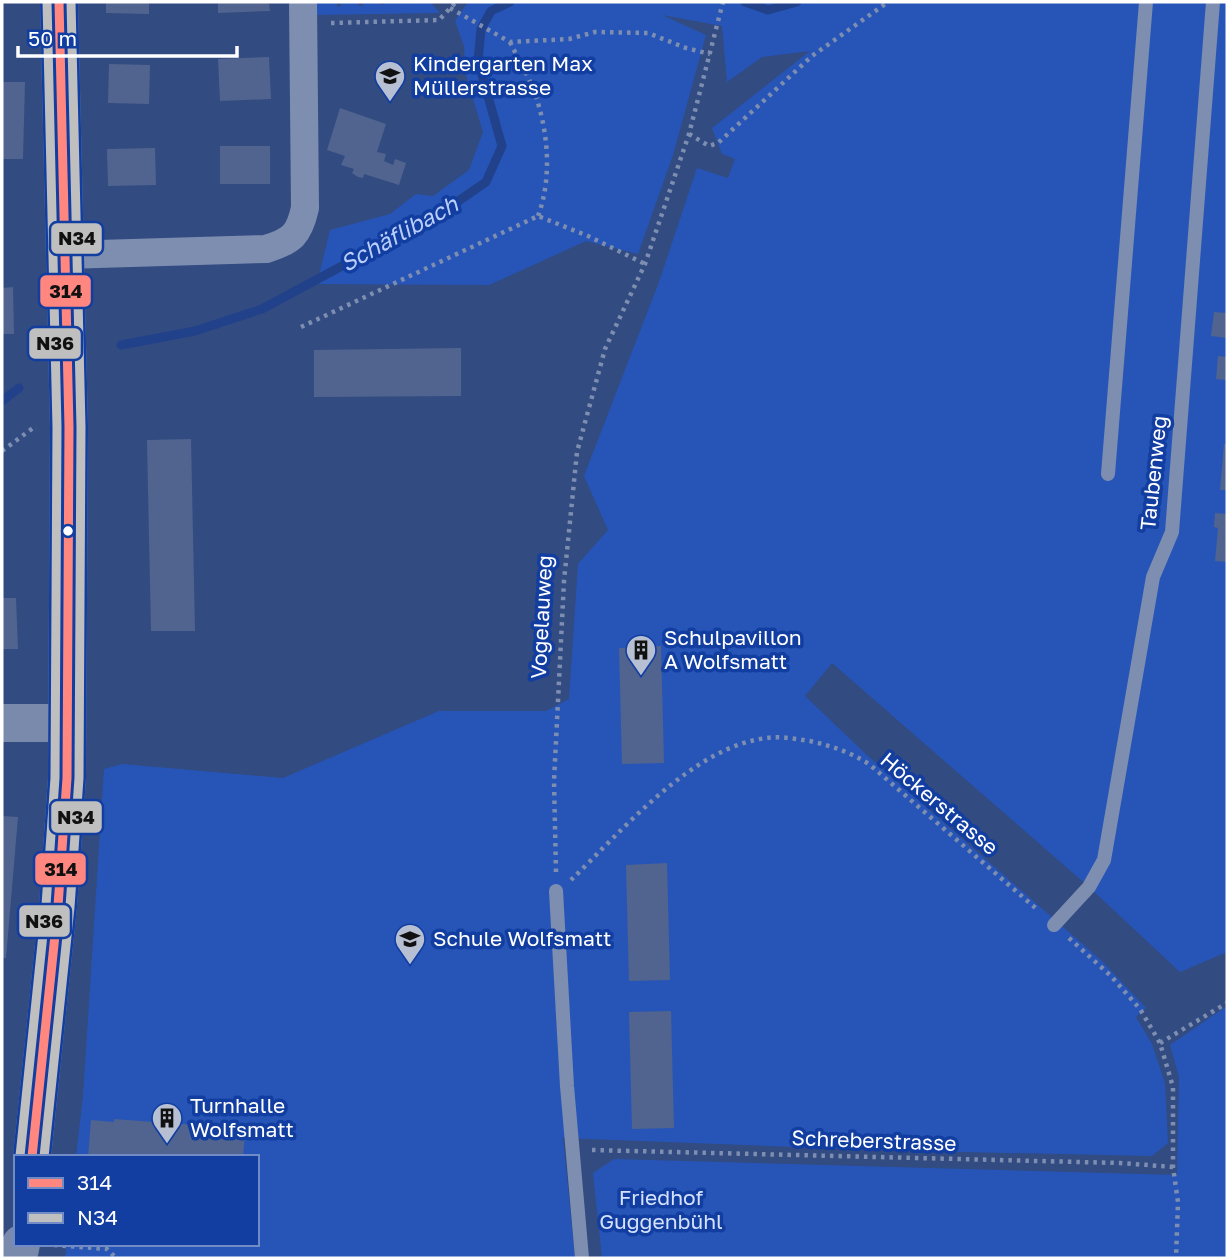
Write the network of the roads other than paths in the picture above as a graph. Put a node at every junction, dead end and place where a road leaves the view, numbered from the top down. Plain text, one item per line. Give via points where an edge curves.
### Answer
1 (60, 2) edge
2 (1146, 2) edge
3 (1213, 2) edge
4 (303, 13) edge
5 (65, 255) junction
6 (1108, 474) dead end
7 (2, 723) edge
8 (67, 723) junction
9 (556, 891) road end
10 (1054, 925) road end
11 (32, 1155) edge
12 (582, 1258) edge

1 - 5 street
2 - 6 lane
3 - 10 lane, Taubenweg via 1172,532 1153,577 1104,860 1089,887
4 - 5 street via 305,208 293,237 266,249
5 - 8 street
7 - 8 street
8 - 11 street via 58,906
9 - 12 lane

